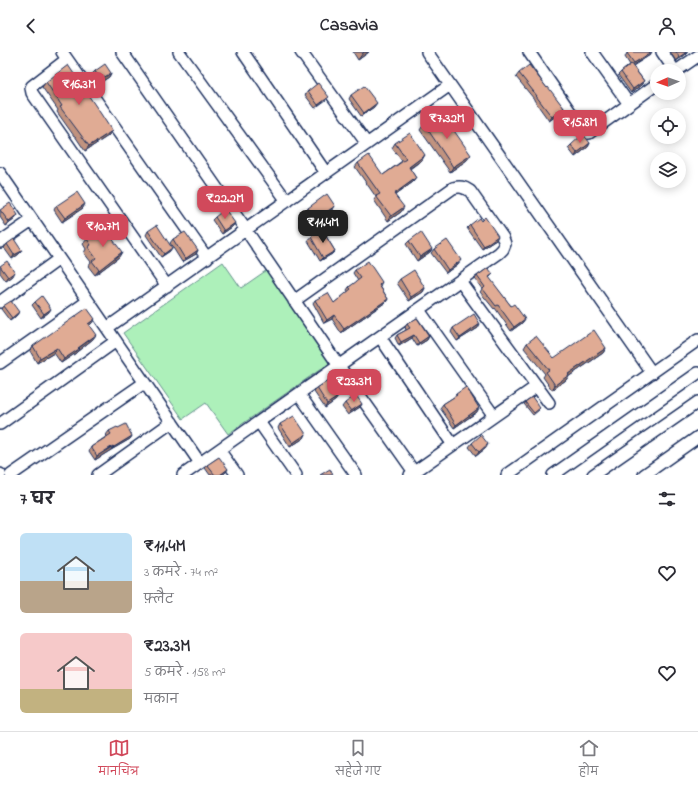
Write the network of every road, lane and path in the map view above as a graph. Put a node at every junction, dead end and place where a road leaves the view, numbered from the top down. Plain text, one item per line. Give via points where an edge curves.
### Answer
1 (122, 52) edge
2 (179, 52) edge
3 (243, 52) edge
4 (301, 52) edge
5 (427, 52) edge
6 (529, 52) edge
7 (592, 52) edge
8 (662, 52) edge
9 (65, 55) edge
10 (698, 56) edge
11 (670, 64) edge
12 (686, 64) edge
13 (450, 85) junction
14 (650, 89) edge
15 (629, 104) junction
16 (367, 144) junction
17 (326, 173) junction
18 (1, 178) edge
19 (287, 201) junction
20 (32, 220) junction
21 (246, 230) junction
22 (0, 242) edge
23 (207, 258) junction
24 (59, 259) junction
25 (460, 281) junction
26 (167, 286) junction
27 (88, 301) junction
28 (294, 301) junction
29 (0, 302) edge
30 (419, 310) junction
31 (107, 328) junction
32 (380, 337) junction
33 (698, 340) edge
34 (116, 341) junction
35 (0, 363) edge
36 (339, 366) junction
37 (652, 373) junction
38 (698, 373) edge
39 (144, 383) junction
40 (537, 386) junction
41 (299, 394) junction
42 (698, 402) edge
43 (550, 403) dead end
44 (494, 416) junction
45 (172, 422) junction
46 (259, 422) junction
47 (0, 424) edge
48 (698, 437) edge
49 (453, 445) junction
50 (219, 450) junction
51 (200, 463) junction
52 (412, 473) edge
53 (11, 475) edge
54 (98, 475) edge
55 (183, 475) edge
56 (237, 475) edge
57 (296, 475) edge
58 (356, 475) edge
59 (507, 475) edge
60 (553, 475) edge
61 (593, 475) edge
62 (644, 475) edge

1 - 21 street
2 - 19 street
3 - 17 street
4 - 16 street
5 - 13 street
6 - 15 street via 585,132 589,132
7 - 15 street
8 - 11 street
9 - 23 street
9 - 26 street via 32,86 32,93
10 - 12 street
13 - 16 street
13 - 37 street
14 - 15 street
16 - 17 street
17 - 19 street
18 - 20 street
19 - 21 street
20 - 22 street
20 - 24 street
21 - 23 street
21 - 28 street
23 - 26 street
24 - 27 street
24 - 29 street
25 - 28 street via 499,253 505,244 470,191 459,186
25 - 30 street
25 - 40 street
26 - 31 street
27 - 31 street
27 - 35 street
28 - 36 street
30 - 32 street
30 - 44 street
31 - 34 street
32 - 36 street
32 - 49 street
33 - 37 street
34 - 39 street
34 - 47 street
36 - 41 street
36 - 52 street
37 - 59 street
38 - 60 street
39 - 45 street
39 - 53 street
40 - 43 street
40 - 44 street
41 - 46 street
41 - 58 street
42 - 61 street
44 - 49 street
45 - 51 street
45 - 54 street
46 - 50 street
46 - 57 street
48 - 62 street
49 - 52 street
50 - 51 street
50 - 56 street
51 - 55 street

